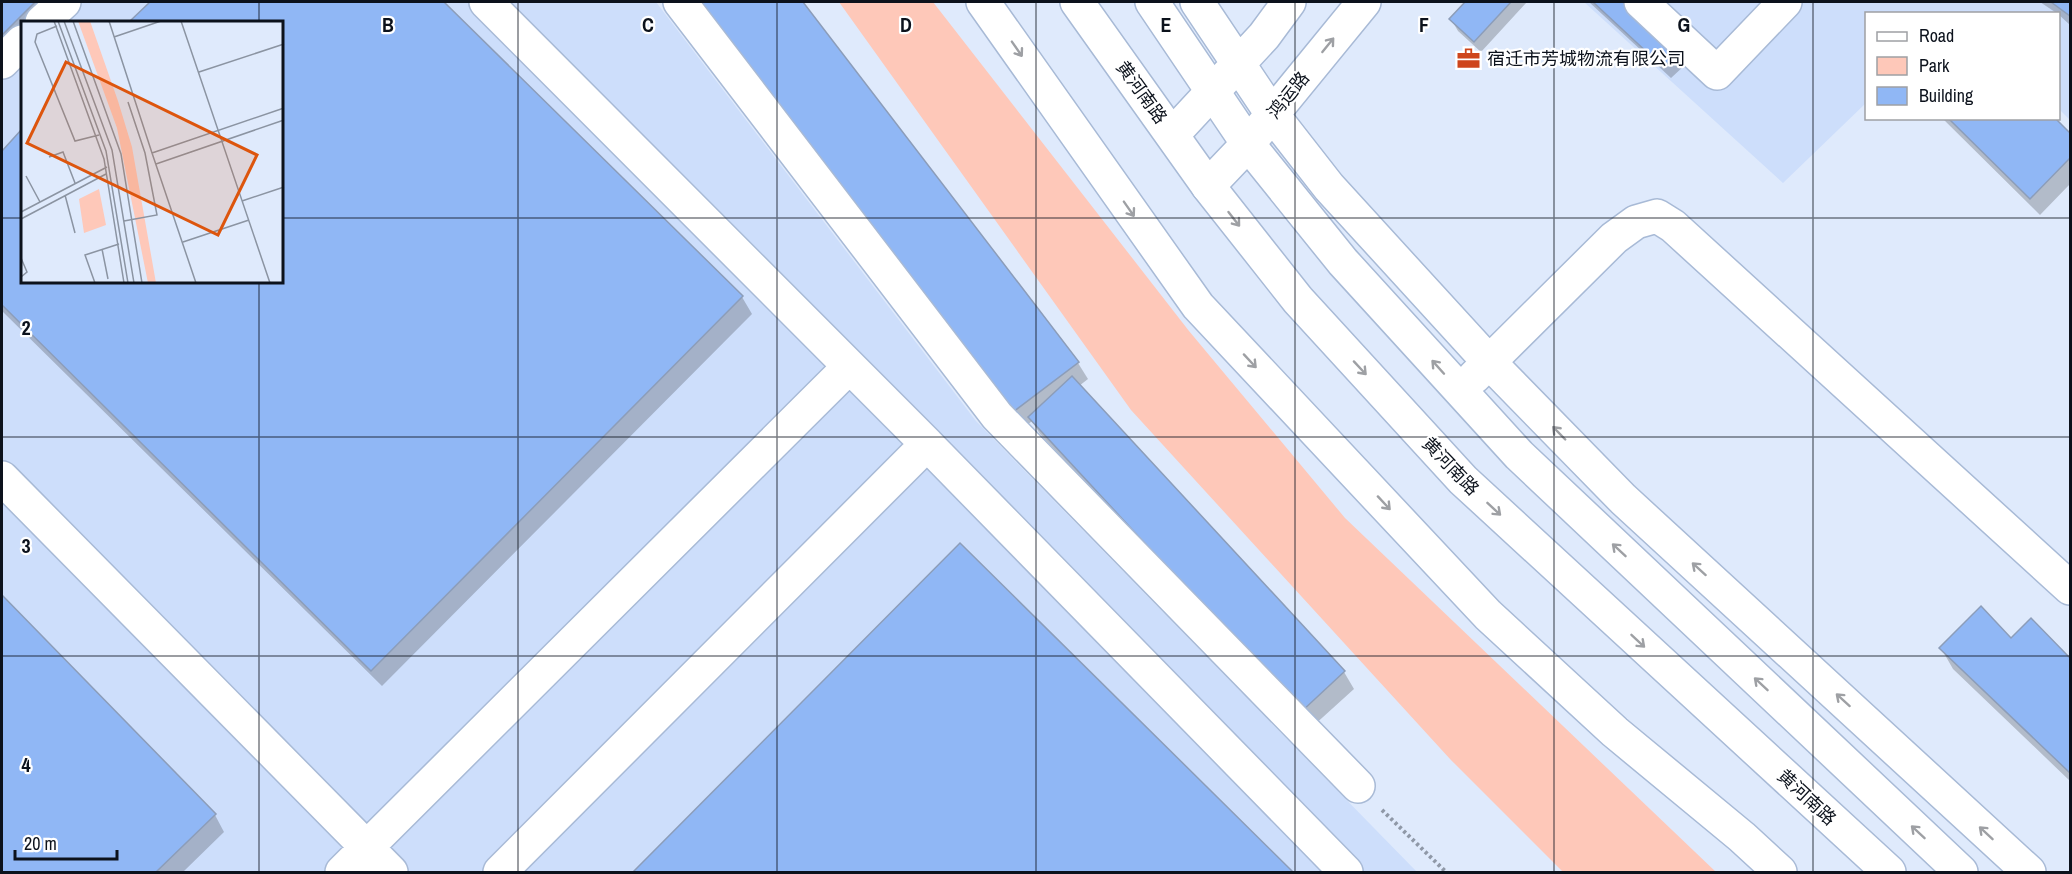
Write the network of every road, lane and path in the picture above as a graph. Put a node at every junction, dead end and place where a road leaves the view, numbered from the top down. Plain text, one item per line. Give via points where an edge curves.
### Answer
1 (64, 2) edge
2 (486, 2) edge
3 (680, 2) edge
4 (983, 2) edge
5 (1077, 2) edge
6 (1152, 2) edge
7 (1197, 2) edge
8 (1289, 2) edge
9 (1364, 2) edge
10 (1641, 2) edge
11 (1785, 2) edge
12 (43, 21) edge
13 (21, 43) edge
14 (2, 62) edge
15 (1240, 63) junction
16 (1215, 91) junction
17 (1272, 114) junction
18 (1173, 134) junction
19 (1248, 144) junction
20 (1208, 186) junction
21 (1489, 362) junction
22 (849, 366) junction
23 (1460, 391) junction
24 (927, 444) junction
25 (2, 478) edge
26 (2070, 588) edge
27 (1358, 786) joint
28 (367, 848) junction
29 (342, 873) edge
30 (391, 873) edge
31 (500, 873) edge
32 (1346, 873) edge
33 (1446, 873) edge
34 (1780, 873) edge
35 (1889, 873) edge
36 (1961, 873) edge
37 (2029, 873) edge

1 - 12 main road
2 - 22 main road
3 - 27 main road via 997,416
4 -> 34 main road via 1198,306 1488,615 1615,732
5 - 18 main road, 黄河南路
6 - 16 main road
7 - 15 main road
8 - 15 main road
17 -> 9 main road, 鸿运路
10 - 11 main road via 1717,73
13 - 14 main road
15 - 16 main road
15 - 17 main road
16 - 18 main road
16 - 19 main road
17 - 19 main road, 鸿运路
17 - 21 main road via 1329,186
18 - 20 main road, 黄河南路
19 - 20 main road, 鸿运路
23 -> 19 main road via 1343,262
20 -> 35 main road, 黄河南路 via 1298,300 1463,480
21 - 23 main road
21 - 26 main road via 1614,238 1635,222 1657,216 1673,226
37 -> 21 main road via 1623,499
22 - 24 main road
22 - 28 main road
36 -> 23 main road via 1519,455
24 - 31 main road
24 - 32 main road
25 - 28 main road
27 - 33 path
28 - 29 main road
28 - 30 main road

